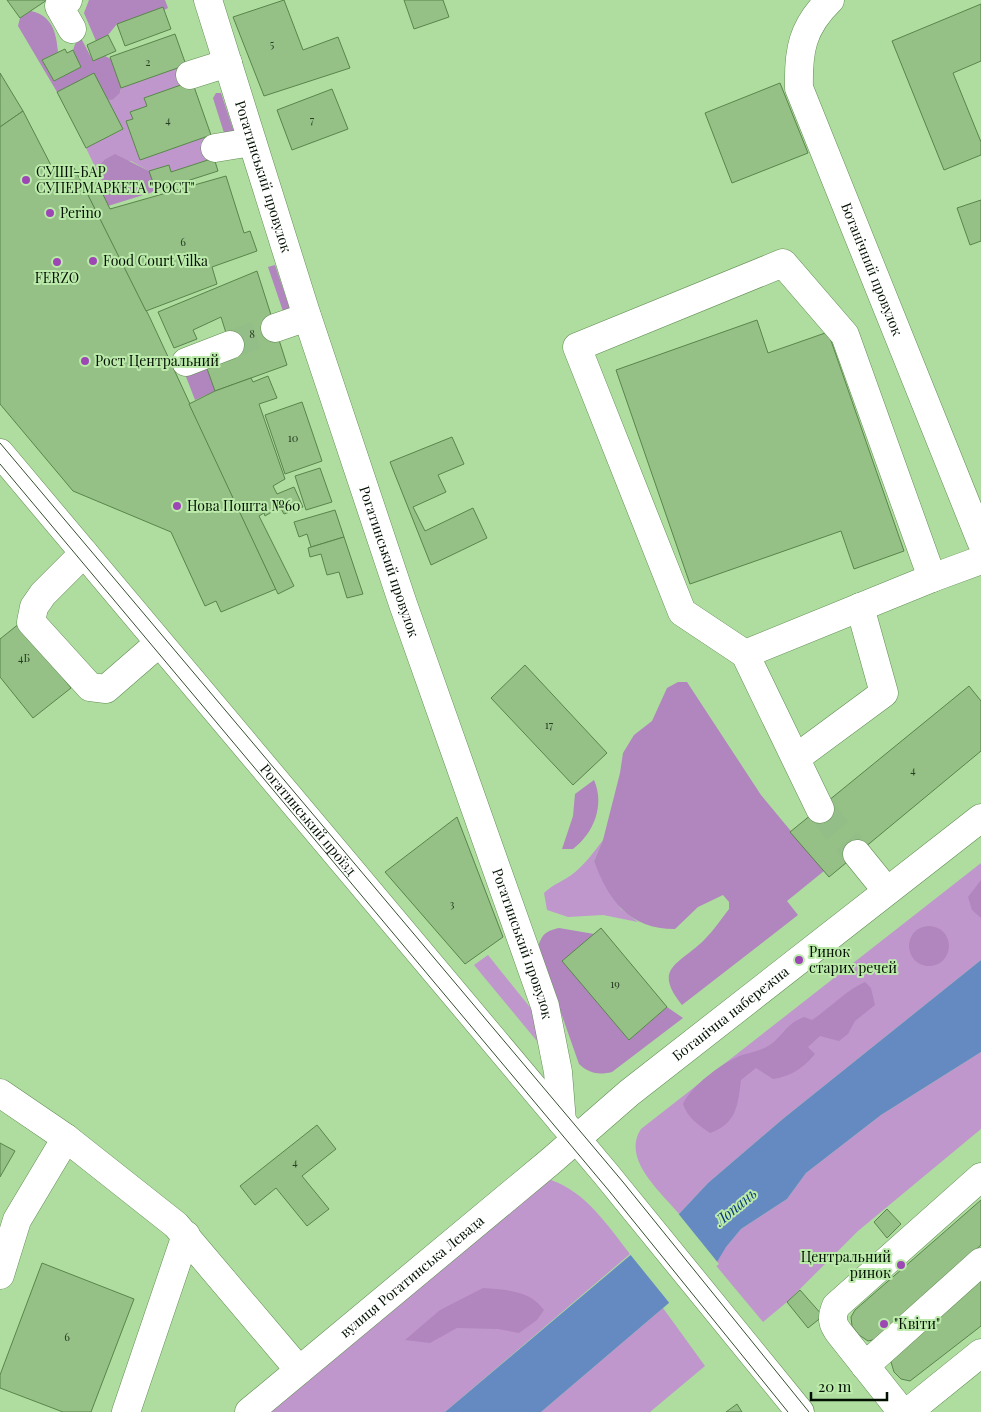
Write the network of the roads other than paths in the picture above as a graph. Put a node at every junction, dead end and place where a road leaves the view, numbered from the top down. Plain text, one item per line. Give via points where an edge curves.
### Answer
1 (68, 0) edge
2 (208, 0) edge
3 (830, 0) edge
4 (72, 29) dead end
5 (228, 62) junction
6 (190, 75) dead end
7 (252, 142) junction
8 (215, 148) dead end
9 (307, 316) junction
10 (275, 328) tunnel mouth
11 (230, 345) tunnel mouth
12 (186, 362) dead end
13 (0, 453) edge
14 (981, 541) edge
15 (84, 553) junction
16 (981, 560) edge
17 (932, 578) junction
18 (860, 607) junction
19 (160, 643) junction
20 (745, 654) junction
21 (796, 758) junction
22 (820, 808) tunnel mouth
23 (981, 818) edge
24 (857, 854) tunnel mouth
25 (887, 891) junction
26 (0, 1093) edge
27 (569, 1131) junction
28 (66, 1138) junction
29 (981, 1177) edge
30 (186, 1235) junction
31 (981, 1262) edge
32 (0, 1275) edge
33 (981, 1353) edge
34 (865, 1366) junction
35 (299, 1370) junction
36 (126, 1412) edge
37 (249, 1412) edge
38 (800, 1412) edge
39 (902, 1412) edge
40 (908, 1412) edge

1 - 4 street via 58,6
2 - 5 street, Рогатинський провулок
3 - 14 street, Ботанічний провулок via 809,26 798,56 799,88
5 - 6 street
5 - 7 street, Рогатинський провулок
7 - 8 street
7 - 9 street, Рогатинський провулок
9 - 10 street
9 - 27 street, Рогатинський провулок via 403,604 545,1006
11 - 12 street
13 - 15 street, Рогатинський проїзд
15 - 19 street, Рогатинський проїзд
15 - 19 street via 34,607 31,622 42,636 90,687 106,689
16 - 17 street
17 - 18 street
17 - 20 street via 844,336 783,263 577,347 682,612
18 - 20 street
18 - 21 street via 884,693
19 - 27 street, Рогатинський проїзд
20 - 21 street
21 - 22 street
23 - 25 street, Ботанічна набережна
24 - 25 street
25 - 27 street, Ботанічна набережна via 629,1093
26 - 28 street
27 - 35 street, вулиця Рогатинська Левада
27 - 38 street, Рогатинський проїзд
28 - 30 street
28 - 32 street via 17,1220
29 - 34 street via 836,1306 832,1317 834,1326
30 - 35 street
30 - 36 street
31 - 34 street
33 - 40 street
34 - 39 street
35 - 37 street, вулиця Рогатинська Левада

